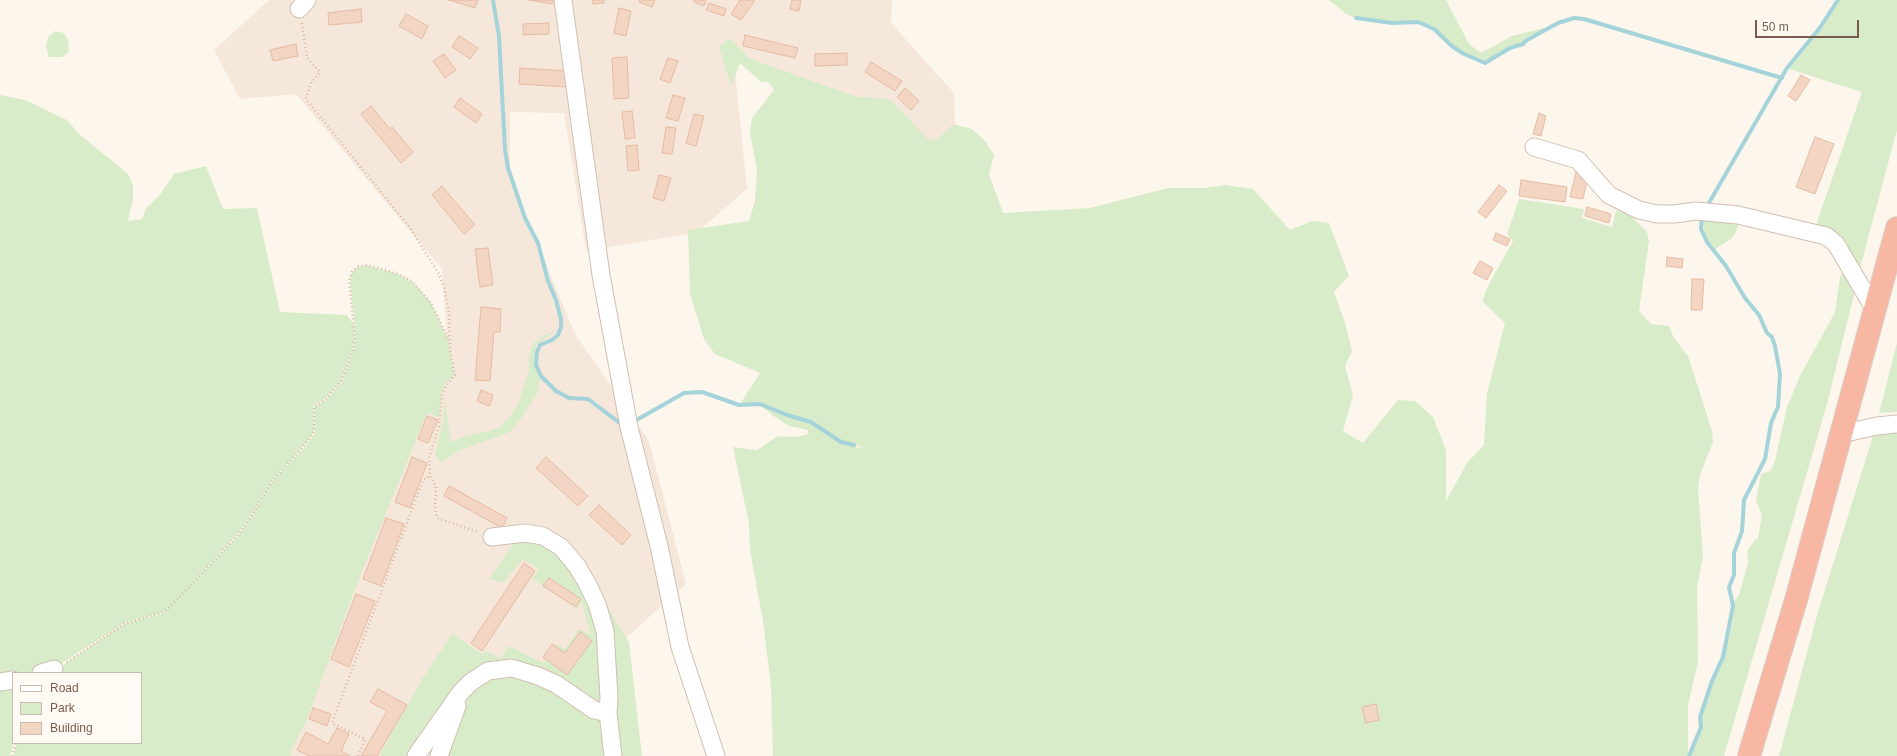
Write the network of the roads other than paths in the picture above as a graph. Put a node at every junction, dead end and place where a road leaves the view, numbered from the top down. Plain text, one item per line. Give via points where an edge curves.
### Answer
1 (563, 0) edge
2 (1534, 147) dead end
3 (1897, 228) edge
4 (1875, 310) junction
5 (1897, 424) edge
6 (1841, 434) junction
7 (492, 537) road end
8 (12, 680) edge
9 (0, 682) edge
10 (461, 692) junction
11 (608, 713) junction
12 (416, 756) edge
13 (438, 756) edge
14 (613, 756) edge
15 (716, 756) edge
16 (1749, 756) edge

1 - 15 street via 601,275 629,427 659,546 679,641
2 - 4 street via 1578,160 1608,195 1639,210 1657,214 1696,211 1738,215 1826,236 1836,244
3 - 4 highway
4 - 6 highway
5 - 6 street
6 - 16 highway via 1796,600
7 - 11 street via 525,533 543,536 561,547 577,566 602,617 606,646
8 - 9 street
10 - 11 street via 488,671 512,668 556,684 594,710
10 - 12 street
10 - 13 street via 452,724
11 - 14 street

